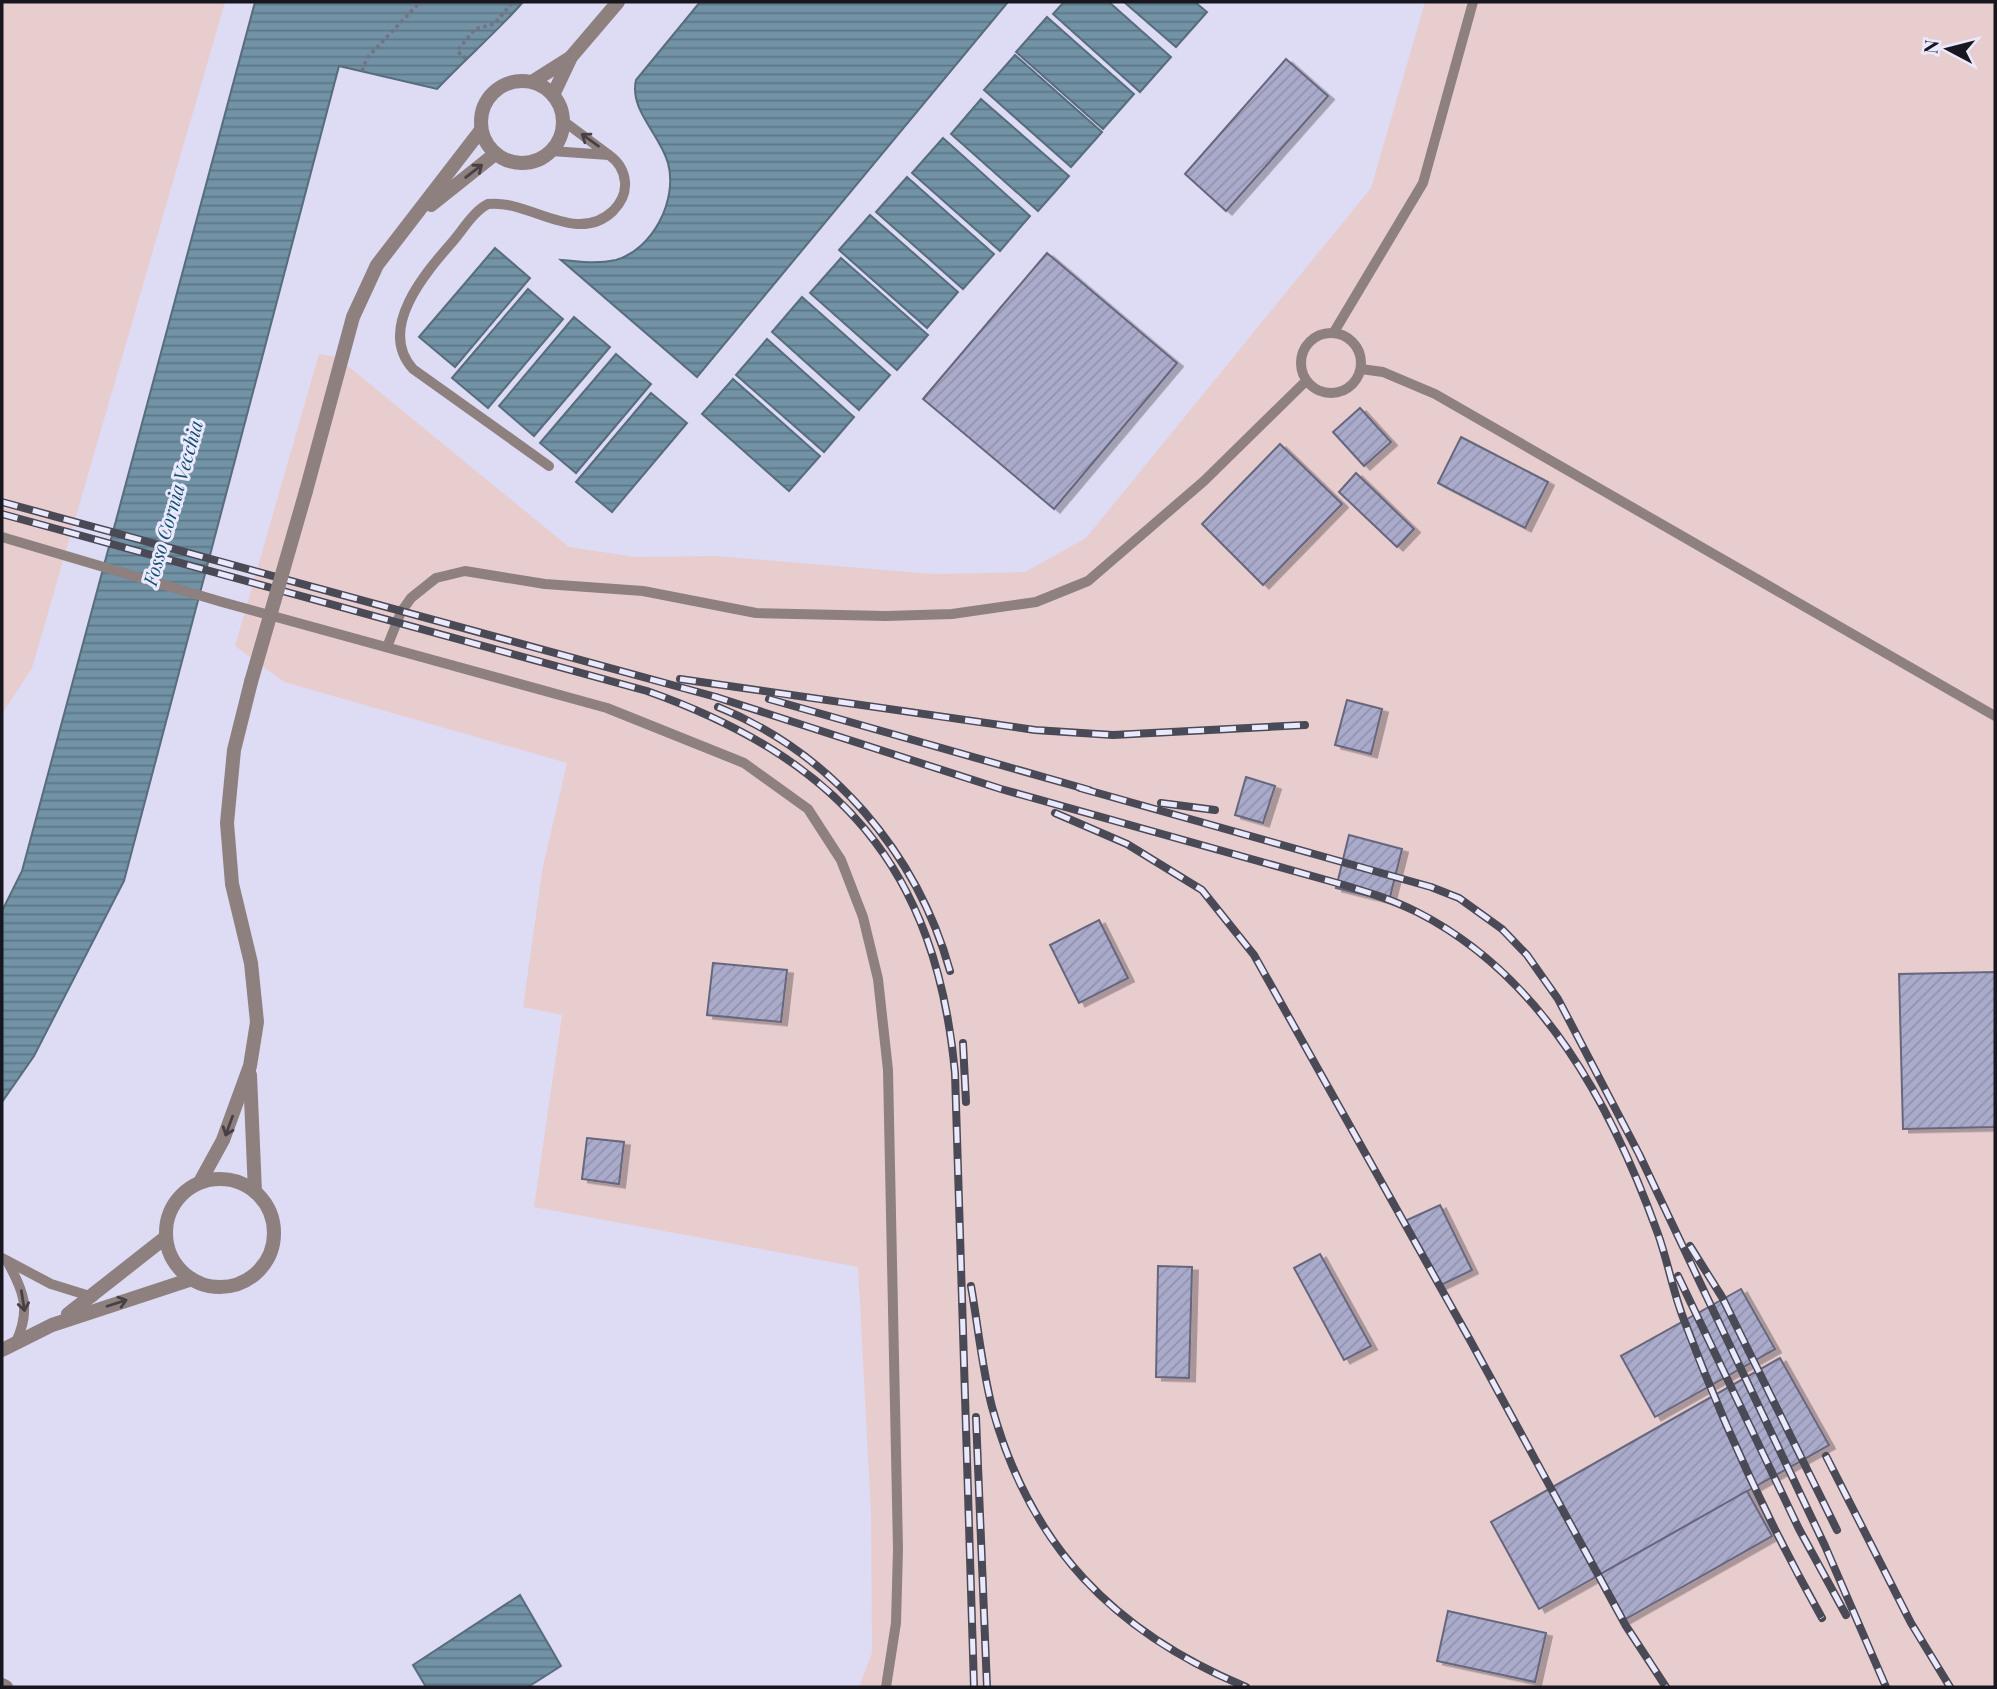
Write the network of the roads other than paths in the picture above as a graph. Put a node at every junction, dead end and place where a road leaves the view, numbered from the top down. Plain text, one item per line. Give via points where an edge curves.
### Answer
1 (618, 2) edge
2 (1473, 2) edge
3 (571, 57) junction
4 (532, 82) junction
5 (553, 95) junction
6 (562, 120) junction
7 (481, 130) junction
8 (551, 151) junction
9 (495, 154) junction
10 (609, 155) junction
11 (413, 218) junction
12 (1334, 332) junction
13 (1361, 369) junction
14 (1306, 381) junction
15 (549, 466) dead end
16 (2, 537) edge
17 (387, 647) junction
18 (1995, 716) edge
19 (250, 1066) junction
20 (200, 1182) junction
21 (256, 1192) junction
22 (166, 1237) junction
23 (4, 1259) edge
24 (192, 1279) junction
25 (93, 1297) junction
26 (52, 1325) junction
27 (16, 1342) junction
28 (2, 1350) edge
29 (886, 1687) edge

1 - 3 street
2 - 12 lane via 1423,183
3 - 4 street
3 - 5 street
4 - 5 street
4 - 7 street via 508,83 489,97
5 - 6 street
6 - 8 street
10 -> 6 lane
7 - 9 street
7 - 11 street
8 - 9 street via 530,163 506,161
8 - 10 lane
11 -> 9 street
10 - 15 lane via 618,161 625,188 622,199 604,219 571,224 512,204 488,204 420,280 404,319 402,351 413,369
11 - 19 street, bridge via 377,265 352,317 234,750 227,823 232,884 251,962 257,1022
12 - 13 lane via 1358,349
12 - 14 lane via 1315,336 1302,352 1301,372
13 - 14 lane via 1351,386 1342,391 1322,392
13 - 18 lane via 1383,372 1435,394
14 - 17 lane via 1204,481 1088,581 1037,602 952,614 756,613 643,591 465,571 436,578 411,598
16 - 17 lane
17 - 29 lane via 607,708 744,762 808,809 841,860 863,917 878,979 888,1070 898,1549 896,1623
19 -> 20 street via 223,1140
19 - 21 street
20 - 21 street via 232,1180
20 - 22 street via 176,1202 168,1217
21 - 24 street via 274,1225 274,1242 260,1270 232,1286 215,1287
22 - 24 street via 175,1263
22 - 25 street
23 - 25 lane via 51,1284
23 -> 27 lane via 19,1282 24,1301 25,1322
26 -> 24 street
25 - 26 street
26 - 27 street
27 - 28 street

